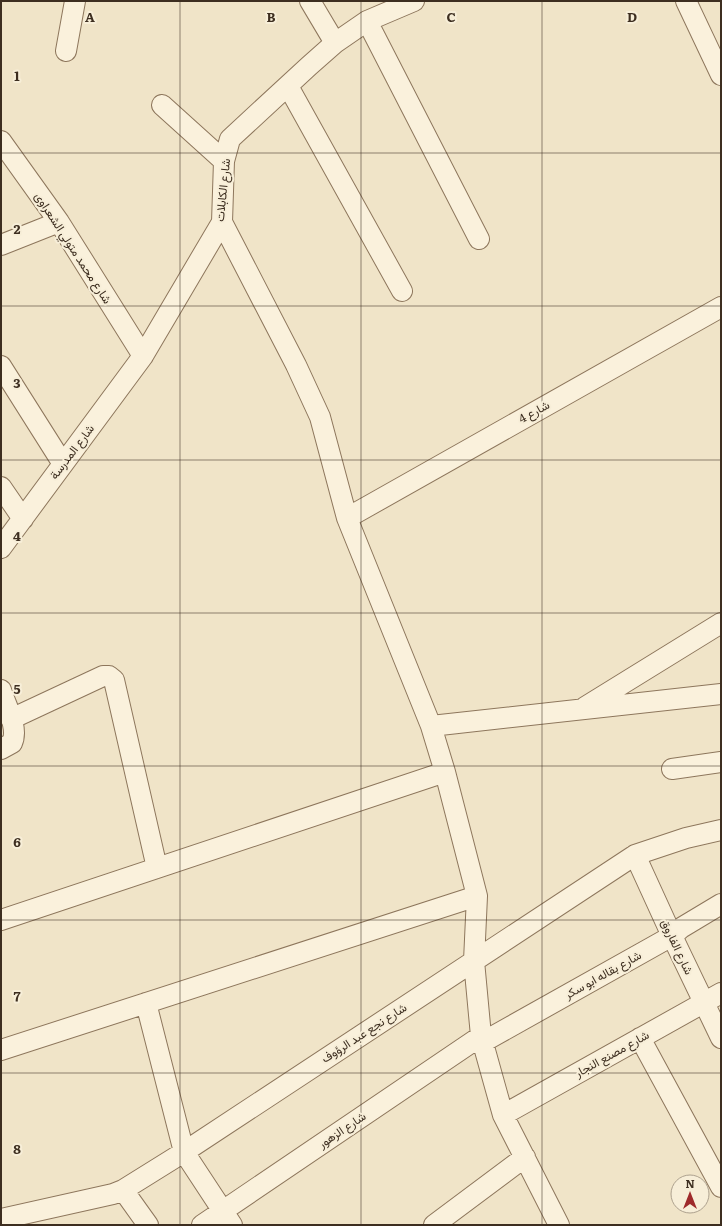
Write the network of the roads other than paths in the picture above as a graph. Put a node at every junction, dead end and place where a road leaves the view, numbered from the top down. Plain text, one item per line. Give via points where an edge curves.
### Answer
1 (74, 1) edge
2 (310, 1) edge
3 (414, 1) edge
4 (686, 1) edge
5 (367, 21) junction
6 (335, 43) junction
7 (66, 51) dead end
8 (721, 75) edge
9 (288, 86) junction
10 (162, 105) dead end
11 (1, 141) edge
12 (224, 161) junction
13 (59, 222) junction
14 (222, 222) junction
15 (479, 239) dead end
16 (1, 245) edge
17 (402, 291) dead end
18 (721, 307) edge
19 (143, 356) junction
20 (1, 366) edge
21 (64, 464) junction
22 (1, 487) edge
23 (347, 518) junction
24 (23, 519) junction
25 (1, 548) edge
26 (721, 623) edge
27 (1, 690) edge
28 (721, 694) edge
29 (580, 710) junction
30 (11, 719) junction
31 (431, 726) junction
32 (1, 749) edge
33 (721, 762) edge
34 (672, 769) dead end
35 (445, 772) junction
36 (721, 830) edge
37 (636, 855) junction
38 (158, 868) junction
39 (477, 896) junction
40 (721, 904) edge
41 (1, 920) edge
42 (672, 936) junction
43 (474, 961) junction
44 (712, 998) edge
45 (146, 1003) junction
46 (640, 1038) junction
47 (721, 1038) edge
48 (482, 1039) junction
49 (1, 1050) edge
50 (503, 1115) junction
51 (184, 1152) junction
52 (525, 1157) junction
53 (721, 1186) edge
54 (123, 1190) junction
55 (228, 1218) edge
56 (1, 1219) edge
57 (148, 1225) edge
58 (202, 1225) edge
59 (434, 1225) edge
60 (559, 1225) edge

1 - 7 street
2 - 6 street
3 - 5 street, شارع الكابلات
4 - 8 street
5 - 6 street, شارع الكابلات
5 - 15 street
6 - 9 street, شارع الكابلات
9 - 12 street, شارع الكابلات via 230,139
9 - 17 street
10 - 12 street
11 - 13 street, شارع محمد متولي الشعراوى
12 - 14 street, شارع الكابلات
13 - 16 street
13 - 19 street, شارع محمد متولي الشعراوى
14 - 19 street, شارع الكابلات
14 - 23 street via 320,417
18 - 23 street, شارع 4
19 - 21 street, شارع المدرسة
20 - 21 street
21 - 24 street, شارع المدرسة
22 - 24 street
23 - 31 street
24 - 25 street, شارع المدرسة
26 - 29 street
27 - 30 street
28 - 29 street
29 - 31 street
30 - 32 street via 14,738 12,743
30 - 38 street via 103,676 110,676 114,680
31 - 35 street
33 - 34 street
35 - 38 street
35 - 39 street
36 - 37 street, شارع نجع عبد الرؤوف via 686,838
37 - 42 street, شارع الفاروق
37 - 43 street, شارع نجع عبد الرؤوف
38 - 41 street
39 - 43 street
39 - 45 street
40 - 42 street, شارع بقاله ابو سكر
42 - 44 street, شارع الفاروق
42 - 48 street, شارع بقاله ابو سكر
43 - 48 street
43 - 51 street, شارع نجع عبد الرؤوف
44 - 46 street, شارع مصنع النجار
44 - 47 street, شارع الفاروق
45 - 49 street
45 - 51 street
46 - 50 street, شارع مصنع النجار
46 - 53 street
48 - 50 street
48 - 55 street, شارع الزهور
50 - 52 street
51 - 54 street, شارع نجع عبد الرؤوف
51 - 55 street
52 - 59 street
52 - 60 street
54 - 56 street, شارع نجع عبد الرؤوف
54 - 57 street
55 - 58 street, شارع الزهور

